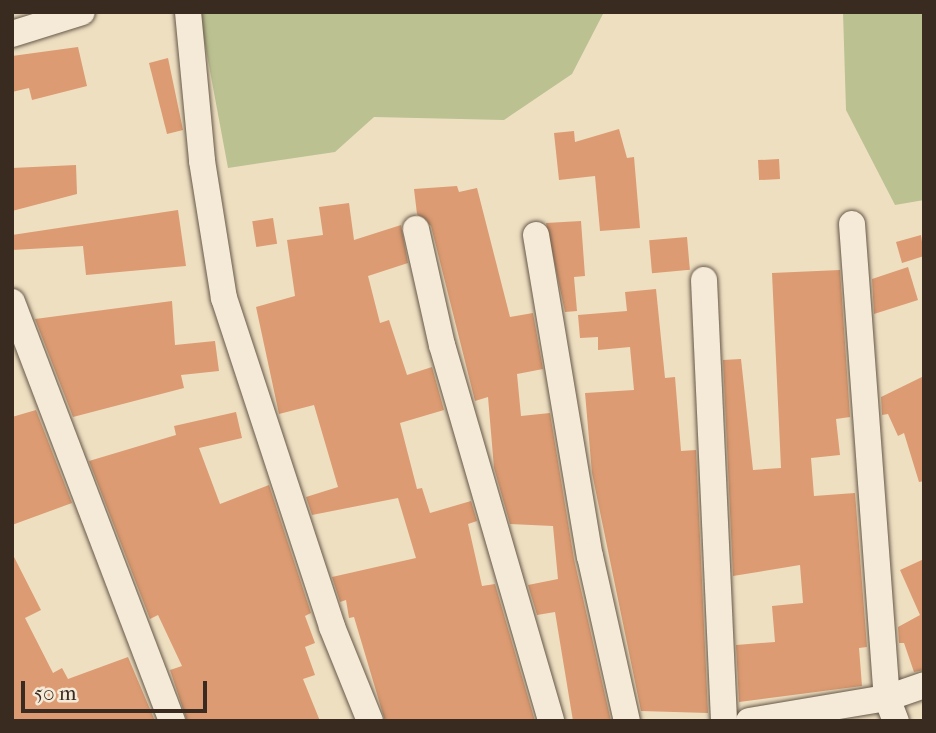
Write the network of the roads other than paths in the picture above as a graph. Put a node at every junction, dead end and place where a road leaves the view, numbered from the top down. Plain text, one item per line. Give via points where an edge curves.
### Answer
1 (82, 12) edge
2 (188, 12) edge
3 (12, 34) edge
4 (852, 224) dead end
5 (416, 229) dead end
6 (536, 235) dead end
7 (704, 280) dead end
8 (12, 302) edge
9 (924, 685) edge
10 (891, 710) edge
11 (172, 721) edge
12 (370, 721) edge
13 (551, 721) edge
14 (627, 721) edge
15 (724, 721) edge
16 (749, 721) edge

1 - 3 street
2 - 12 street via 202,161 224,298 332,627
4 - 10 street
5 - 13 street via 442,345
6 - 14 street via 590,556
7 - 15 street
8 - 11 street
9 - 10 street
10 - 16 street

